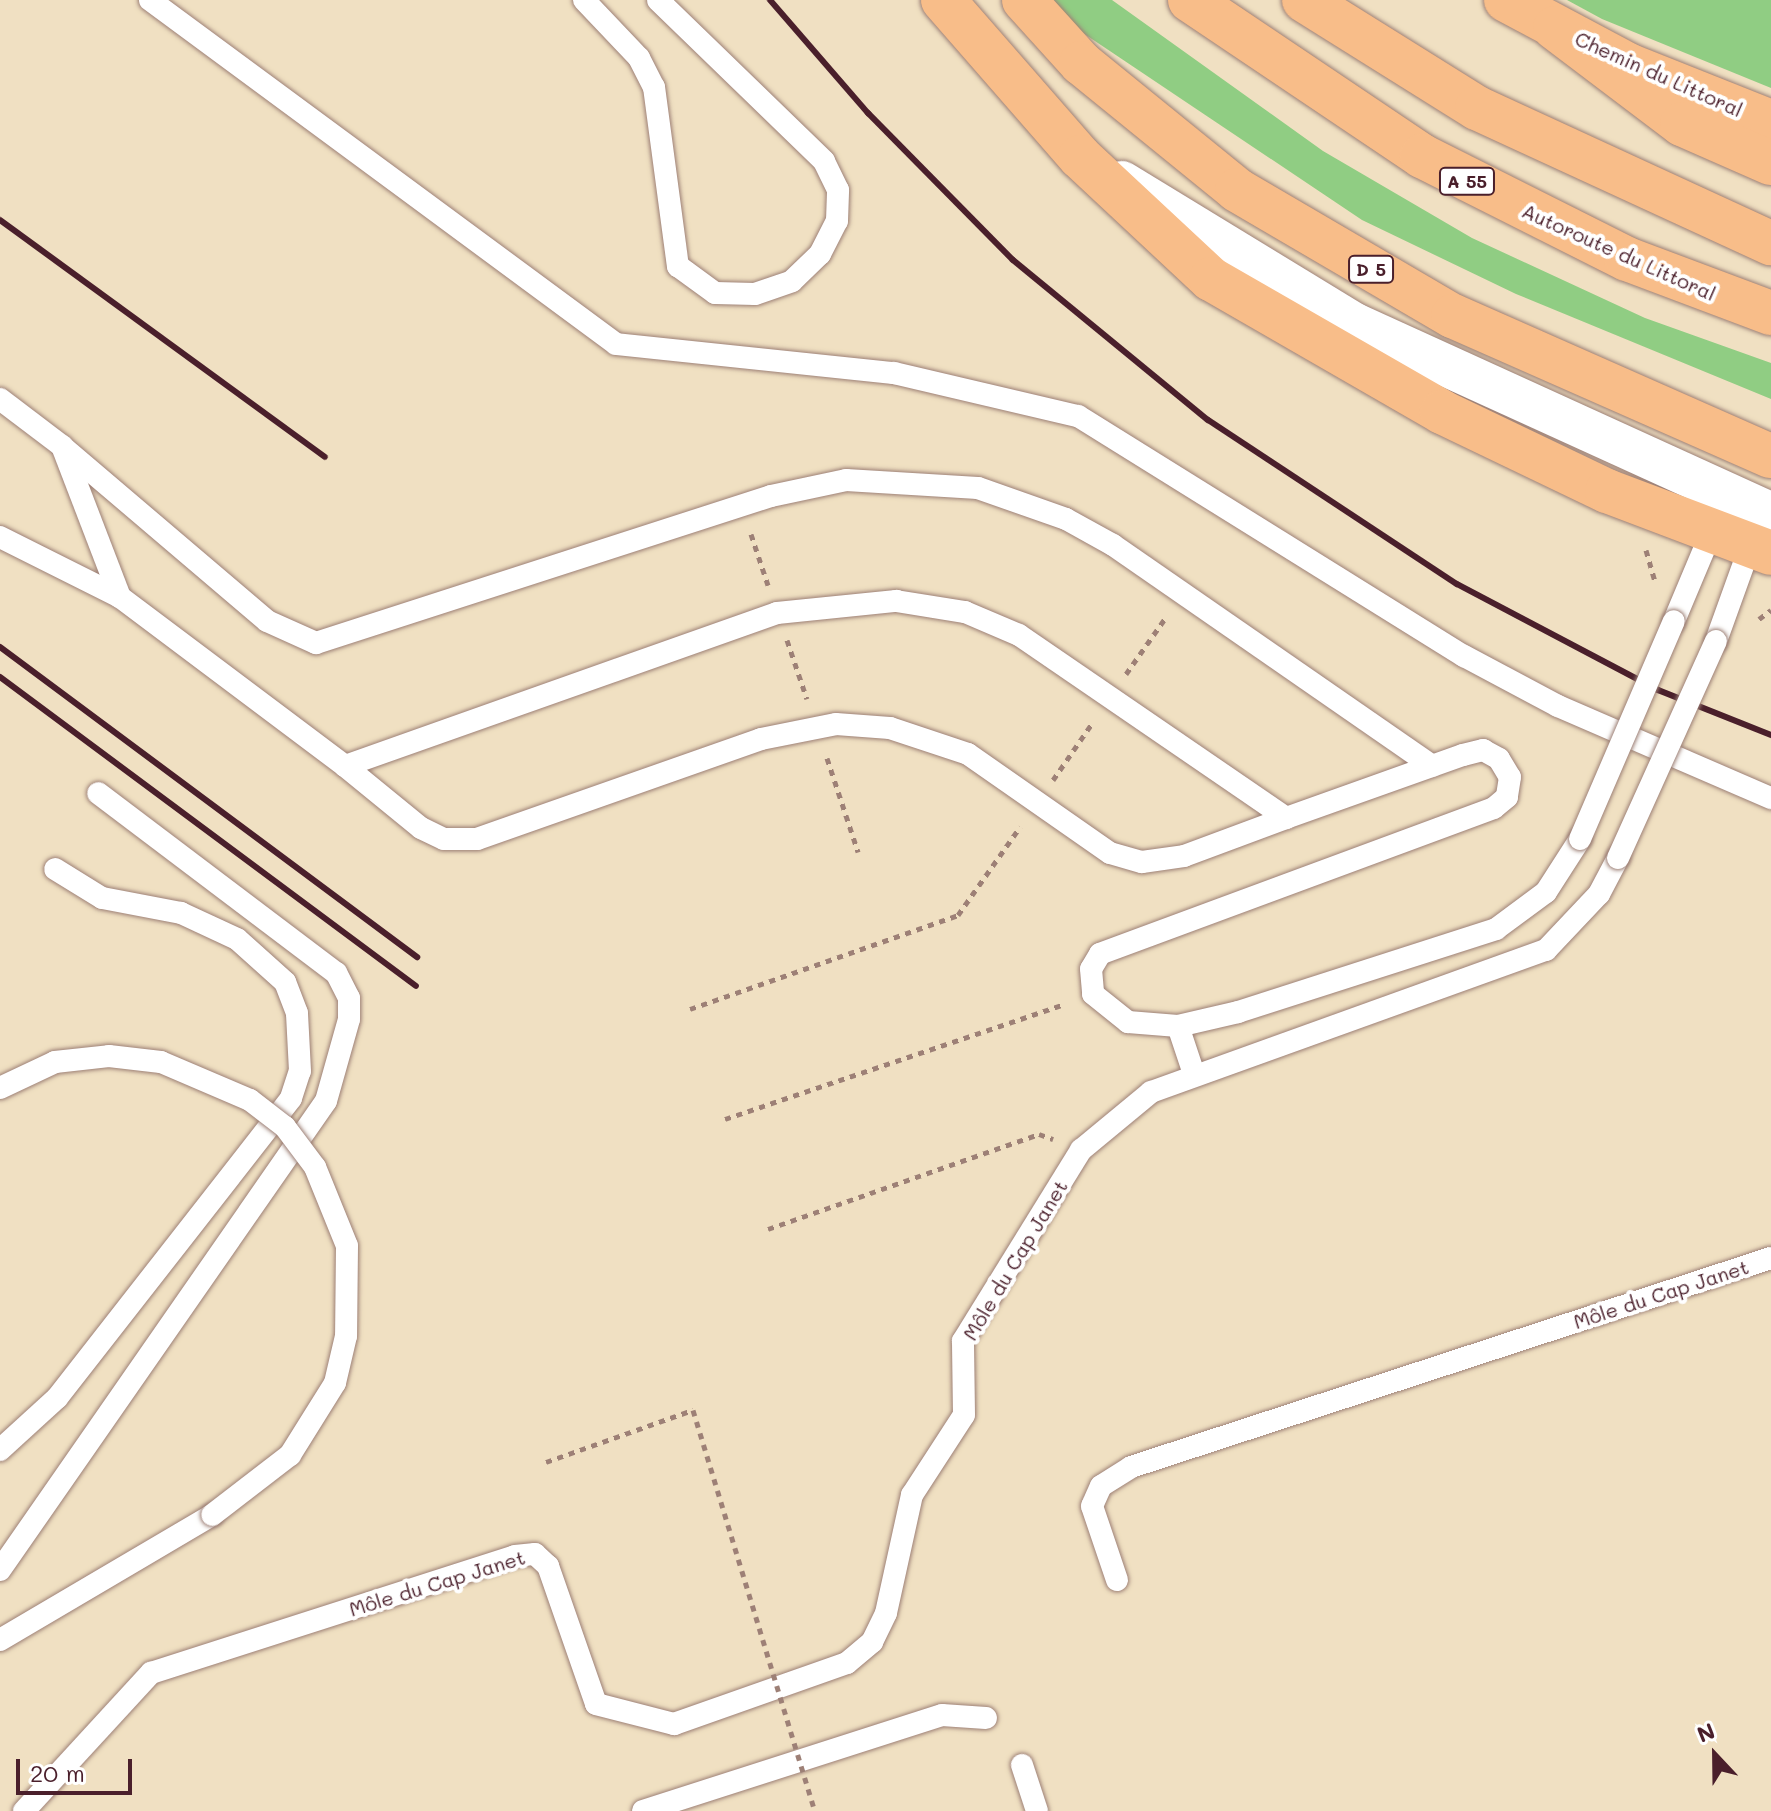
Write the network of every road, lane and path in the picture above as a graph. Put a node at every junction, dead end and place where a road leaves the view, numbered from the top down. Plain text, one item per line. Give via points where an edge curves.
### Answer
1 (150, 0) edge
2 (584, 0) edge
3 (658, 0) edge
4 (943, 0) edge
5 (1024, 0) edge
6 (1190, 0) edge
7 (1304, 0) edge
8 (1506, 0) edge
9 (1555, 28) junction
10 (1771, 122) edge
11 (1080, 157) junction
12 (1771, 163) edge
13 (1771, 243) edge
14 (1771, 313) edge
15 (0, 399) edge
16 (62, 446) junction
17 (1771, 456) edge
18 (741, 504) junction
19 (1709, 529) junction
20 (1759, 529) edge
21 (0, 537) edge
22 (1643, 545) dead end
23 (1182, 593) junction
24 (1654, 594) dead end
25 (120, 597) junction
26 (777, 613) junction
27 (1110, 697) junction
28 (816, 726) junction
29 (345, 766) junction
30 (1432, 766) junction
31 (98, 793) dead end
32 (1771, 798) edge
33 (1037, 802) junction
34 (1286, 818) junction
35 (858, 852) dead end
36 (55, 869) dead end
37 (690, 1009) dead end
38 (1178, 1026) junction
39 (1194, 1074) junction
40 (0, 1088) edge
41 (1771, 1258) edge
42 (0, 1450) edge
43 (546, 1462) dead end
44 (0, 1570) edge
45 (1117, 1580) dead end
46 (0, 1640) edge
47 (986, 1718) dead end
48 (1022, 1765) dead end
49 (24, 1811) edge
50 (643, 1811) edge
51 (815, 1811) edge
52 (1037, 1811) edge

1 - 32 lane via 616,344 894,373 1078,416 1464,656 1558,706
2 - 3 lane via 639,58 654,87 678,266 715,293 755,294 792,281 820,254 837,221 838,190 824,161
4 - 11 main road
5 - 17 main road, D 5 via 1081,63 1237,190 1453,316
6 - 14 main road, Autoroute du Littoral / A 55 via 1422,156 1627,259
7 - 13 main road via 1477,108
8 - 9 main road, Chemin du Littoral
9 - 10 main road, Chemin du Littoral
9 - 12 main road via 1682,124
11 - 19 main road via 1211,279 1329,353 1607,491
11 - 20 street via 1355,324
15 - 16 lane
16 - 18 lane via 267,621 316,643
16 - 25 lane
18 - 23 lane via 846,480 978,488 1066,519
18 - 26 path
19 - 20 main road
19 - 38 lane, bridge via 1580,839 1546,892 1496,929
20 - 39 lane, bridge via 1716,641 1618,858 1574,924 1508,969
21 - 25 lane
22 - 24 path via 1655,571
23 - 27 path
23 - 30 lane
25 - 29 lane
26 - 27 lane via 896,601 965,612 1019,635
26 - 28 path
26 - 29 lane
27 - 33 path
27 - 34 lane
28 - 29 lane via 477,839 444,839 421,828
28 - 33 lane via 890,728 934,740
28 - 35 path
30 - 34 lane
30 - 38 lane via 1483,750 1510,777 1507,797 1100,954 1089,981 1099,1005 1128,1022
31 - 44 lane via 336,973 349,998 349,1019 326,1101 30,1536
33 - 34 lane via 1110,853 1142,862 1184,856
33 - 37 path via 958,915
36 - 42 lane via 102,898 181,913 237,939 285,982 297,1013 300,1071 291,1098 57,1398
38 - 39 lane
39 - 49 lane, Môle du Cap Janet via 1151,1092 1081,1150 963,1341 964,1415 912,1495 886,1613 872,1642 847,1663 674,1724 596,1704 548,1566 535,1554 515,1556 151,1673
40 - 46 lane, bridge via 55,1062 109,1056 161,1062 250,1100 285,1127 315,1167 347,1246 346,1336 335,1383 290,1455 212,1515
41 - 45 lane, Môle du Cap Janet via 1131,1467 1101,1486 1092,1506
43 - 51 path, bridge via 693,1410
47 - 50 lane via 942,1715
48 - 52 lane

